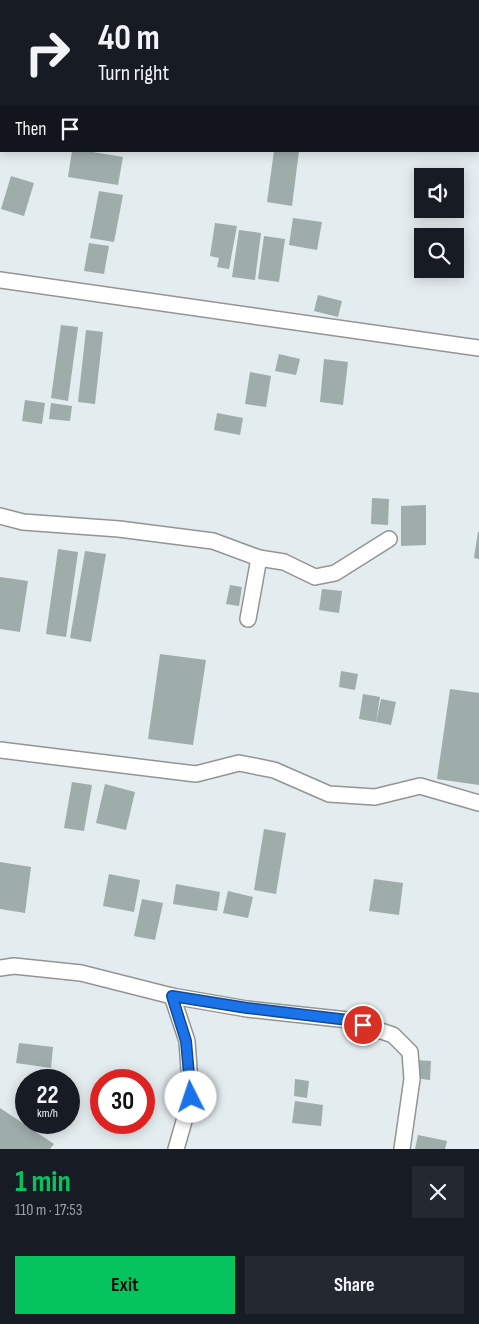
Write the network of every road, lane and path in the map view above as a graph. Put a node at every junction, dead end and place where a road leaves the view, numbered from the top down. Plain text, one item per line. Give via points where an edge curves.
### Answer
1 (0, 280) edge
2 (479, 348) edge
3 (0, 516) edge
4 (389, 539) dead end
5 (259, 558) junction
6 (248, 620) dead end
7 (0, 750) edge
8 (479, 803) edge
9 (0, 968) edge
10 (172, 996) junction
11 (176, 1149) edge
12 (402, 1149) edge

1 - 2 street
3 - 5 street via 23,522 119,529 213,541
4 - 5 street via 327,576 315,576 284,562
5 - 6 street
7 - 8 street via 196,774 239,763 274,770 329,794 375,797 420,786
9 - 10 street via 14,966 81,973
10 - 11 street via 186,1041 191,1097
10 - 12 street via 348,1020 393,1035 410,1052 412,1079

